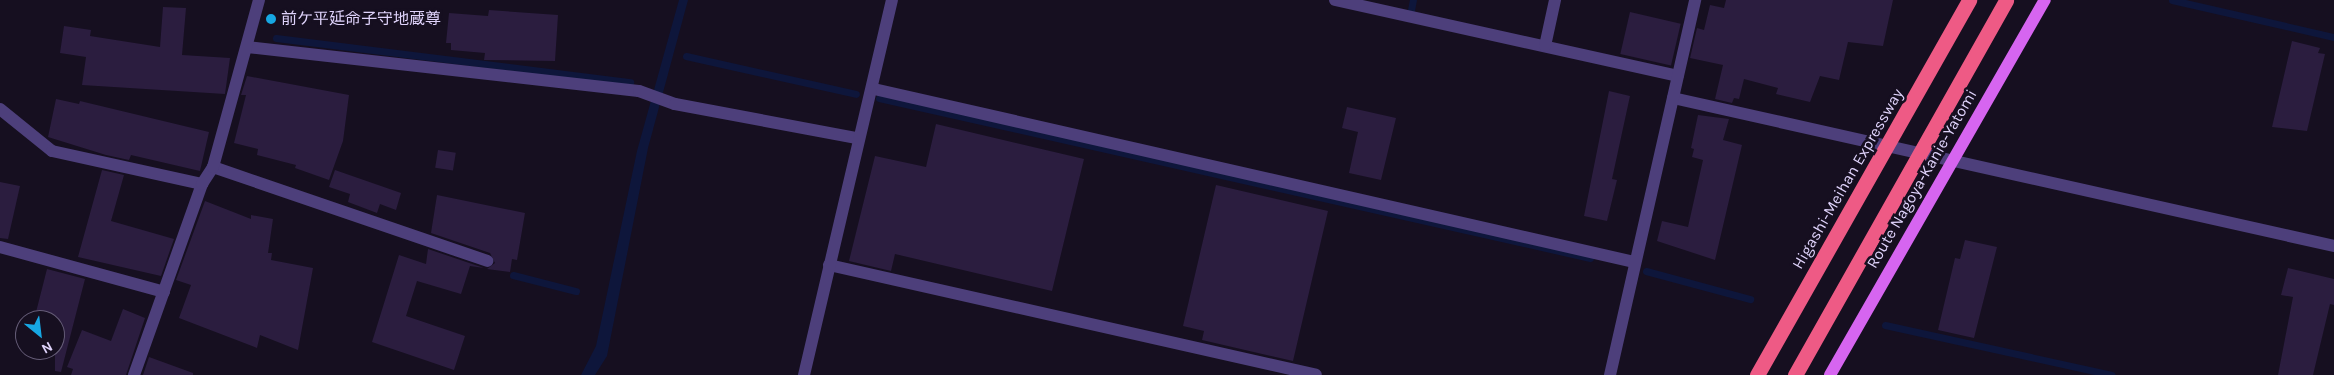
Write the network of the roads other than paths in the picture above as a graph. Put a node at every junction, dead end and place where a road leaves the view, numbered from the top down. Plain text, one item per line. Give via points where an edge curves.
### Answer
1 (259, 0) edge
2 (892, 0) edge
3 (1335, 0) edge
4 (1555, 0) edge
5 (1694, 0) edge
6 (1969, 0) edge
7 (2006, 0) edge
8 (2044, 0) edge
9 (1545, 46) junction
10 (247, 47) junction
11 (1678, 76) junction
12 (874, 89) junction
13 (1673, 98) junction
14 (0, 109) edge
15 (857, 138) junction
16 (1949, 162) junction
17 (213, 167) junction
18 (202, 184) junction
19 (2334, 246) edge
20 (0, 247) edge
21 (487, 261) dead end
22 (1634, 262) junction
23 (829, 265) junction
24 (164, 292) junction
25 (134, 375) edge
26 (804, 375) edge
27 (1316, 375) edge
28 (1610, 375) edge
29 (1757, 375) edge
30 (1795, 375) edge
31 (1830, 375) edge

1 - 10 street
2 - 12 street
3 - 9 street
4 - 9 street
5 - 11 street
6 - 29 highway, Higashi-Meihan Expressway, bridge
7 - 30 highway, bridge
8 - 16 main road, Route Nagoya-Kanie-Yatomi
9 - 11 street
10 - 15 street via 646,93 665,100
10 - 17 street
11 - 13 street
12 - 15 street
12 - 22 street
13 - 16 street
13 - 22 street
14 - 18 street via 52,150
15 - 23 street
16 - 19 street
16 - 31 main road, Route Nagoya-Kanie-Yatomi
17 - 18 street
17 - 21 street
18 - 24 street
20 - 24 street
22 - 28 street
23 - 26 street
23 - 27 street
24 - 25 street

